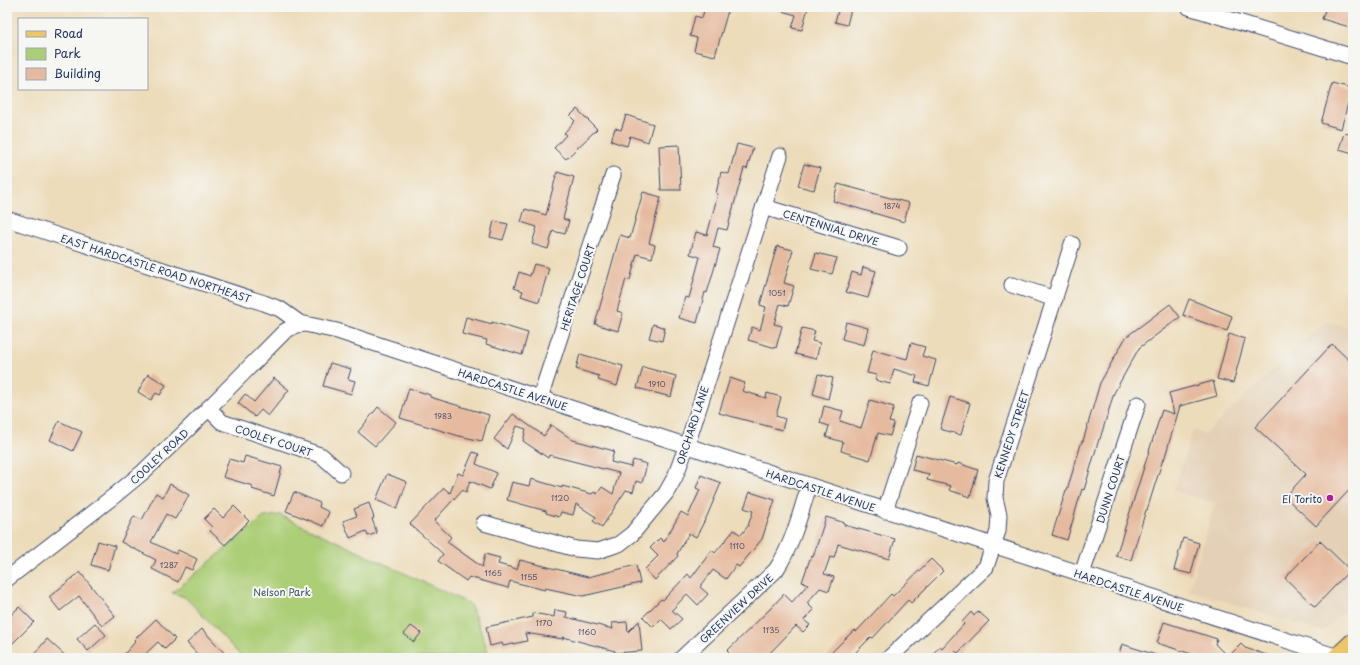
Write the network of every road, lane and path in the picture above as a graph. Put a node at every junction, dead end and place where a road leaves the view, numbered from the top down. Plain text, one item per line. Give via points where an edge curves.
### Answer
1 (1189, 7) edge
2 (1353, 57) edge
3 (780, 156) dead end
4 (613, 175) dead end
5 (764, 207) junction
6 (7, 219) edge
7 (1072, 244) dead end
8 (899, 248) dead end
9 (1012, 285) dead end
10 (1055, 299) junction
11 (301, 324) junction
12 (540, 398) junction
13 (920, 403) dead end
14 (1138, 404) dead end
15 (208, 408) junction
16 (687, 445) junction
17 (341, 473) dead end
18 (809, 486) junction
19 (885, 511) junction
20 (484, 523) dead end
21 (994, 546) junction
22 (1082, 574) junction
23 (7, 579) edge
24 (1353, 643) edge
25 (682, 658) edge
26 (890, 658) edge
27 (1338, 658) edge

1 - 2 street
3 - 5 street, ORCHARD LANE
4 - 12 street, HERITAGE COURT
5 - 8 street, CENTENNIAL DRIVE
5 - 16 street, ORCHARD LANE
6 - 11 street, EAST HARDCASTLE ROAD NORTHEAST via 264,303 280,309
7 - 10 street, KENNEDY STREET
9 - 10 street
10 - 21 street, KENNEDY STREET via 996,481 998,531
11 - 12 street, HARDCASTLE AVENUE via 337,331
11 - 15 street, COOLEY ROAD via 278,337
12 - 16 street, HARDCASTLE AVENUE
13 - 19 street
14 - 22 street, DUNN COURT
15 - 17 street, COOLEY COURT via 222,422 322,456
15 - 23 street, COOLEY ROAD via 174,444 129,484
16 - 18 street, HARDCASTLE AVENUE
16 - 20 street, ORCHARD LANE via 675,477 666,492 632,534 619,544 598,551 576,549
18 - 19 street, HARDCASTLE AVENUE
18 - 25 street, GREENVIEW DRIVE via 791,543 776,570
19 - 21 street, HARDCASTLE AVENUE
21 - 22 street, HARDCASTLE AVENUE
21 - 26 street, KENNEDY STREET via 983,571
22 - 27 street, HARDCASTLE AVENUE
24 - 27 main road

